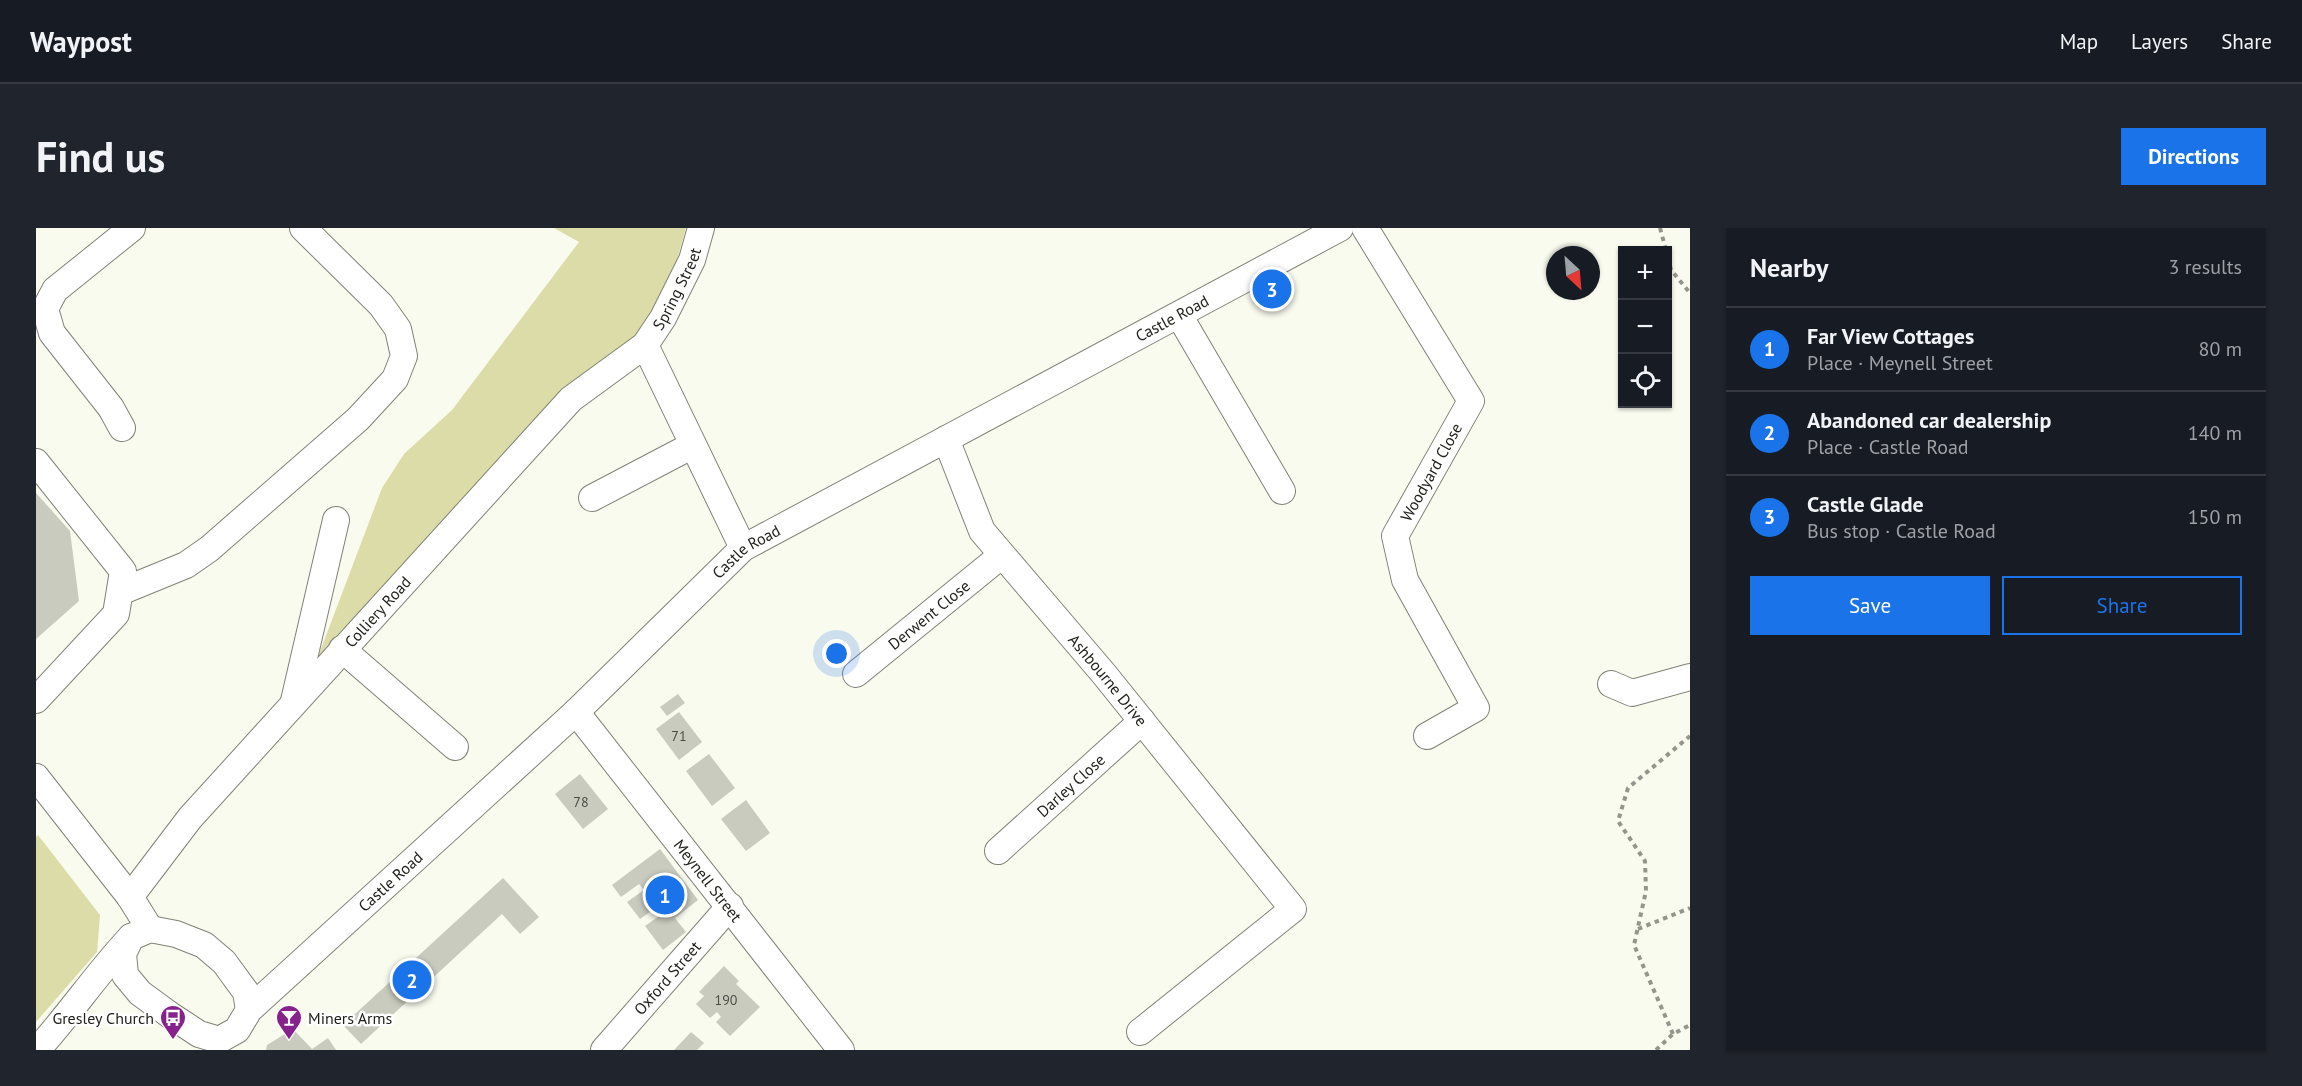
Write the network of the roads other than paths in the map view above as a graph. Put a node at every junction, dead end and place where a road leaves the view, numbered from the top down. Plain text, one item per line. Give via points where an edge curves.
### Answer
1 (132, 228) edge
2 (303, 228) edge
3 (701, 228) edge
4 (1340, 228) edge
5 (1365, 228) edge
6 (40, 312) edge
7 (1179, 315) junction
8 (645, 345) junction
9 (122, 428) dead end
10 (946, 439) junction
11 (693, 445) junction
12 (36, 462) edge
13 (1282, 491) dead end
14 (592, 498) dead end
15 (336, 520) dead end
16 (743, 548) junction
17 (1002, 555) junction
18 (120, 592) junction
19 (342, 649) junction
20 (856, 674) dead end
21 (1690, 677) edge
22 (1611, 684) dead end
23 (36, 700) edge
24 (294, 704) junction
25 (576, 712) junction
26 (1142, 721) junction
27 (1427, 736) dead end
28 (455, 747) dead end
29 (36, 777) edge
30 (998, 851) dead end
31 (130, 897) junction
32 (730, 906) junction
33 (141, 933) junction
34 (85, 991) junction
35 (140, 993) junction
36 (249, 1010) junction
37 (1140, 1032) dead end
38 (223, 1045) edge
39 (37, 1050) edge
40 (604, 1050) edge
41 (841, 1050) edge

1 - 6 street via 55,290
2 - 18 street via 381,305 398,329 404,356 395,379 358,418 209,549 186,565
3 - 8 street, Spring Street via 692,260
4 - 7 street, Castle Road
5 - 27 street, Woodyard Close via 1471,401 1395,536 1405,580 1476,708
6 - 9 street
7 - 10 street, Castle Road
7 - 13 street
8 - 11 street
8 - 19 street, Colliery Road via 571,399
10 - 16 street, Castle Road
10 - 17 street, Ashbourne Drive via 982,531
11 - 14 street
11 - 16 street
12 - 18 street via 123,571
15 - 24 street
16 - 25 street, Castle Road
17 - 20 street, Derwent Close
17 - 26 street, Ashbourne Drive
18 - 23 street via 116,614
19 - 24 street, Colliery Road
19 - 28 street
21 - 22 street via 1632,693
24 - 31 street, Colliery Road via 190,819
25 - 32 street, Meynell Street
25 - 36 street, Castle Road
26 - 30 street, Darley Close
26 - 37 street, Ashbourne Drive via 1293,909
29 - 31 street
31 - 33 street
32 - 40 street, Oxford Street
32 - 41 street, Meynell Street
33 - 34 street via 104,965
33 - 35 street via 123,954 125,975
33 - 36 street via 176,934 204,945 224,962 246,992
34 - 35 street via 119,986
34 - 39 street
35 - 38 street via 198,1034
36 - 38 street, Castle Road

